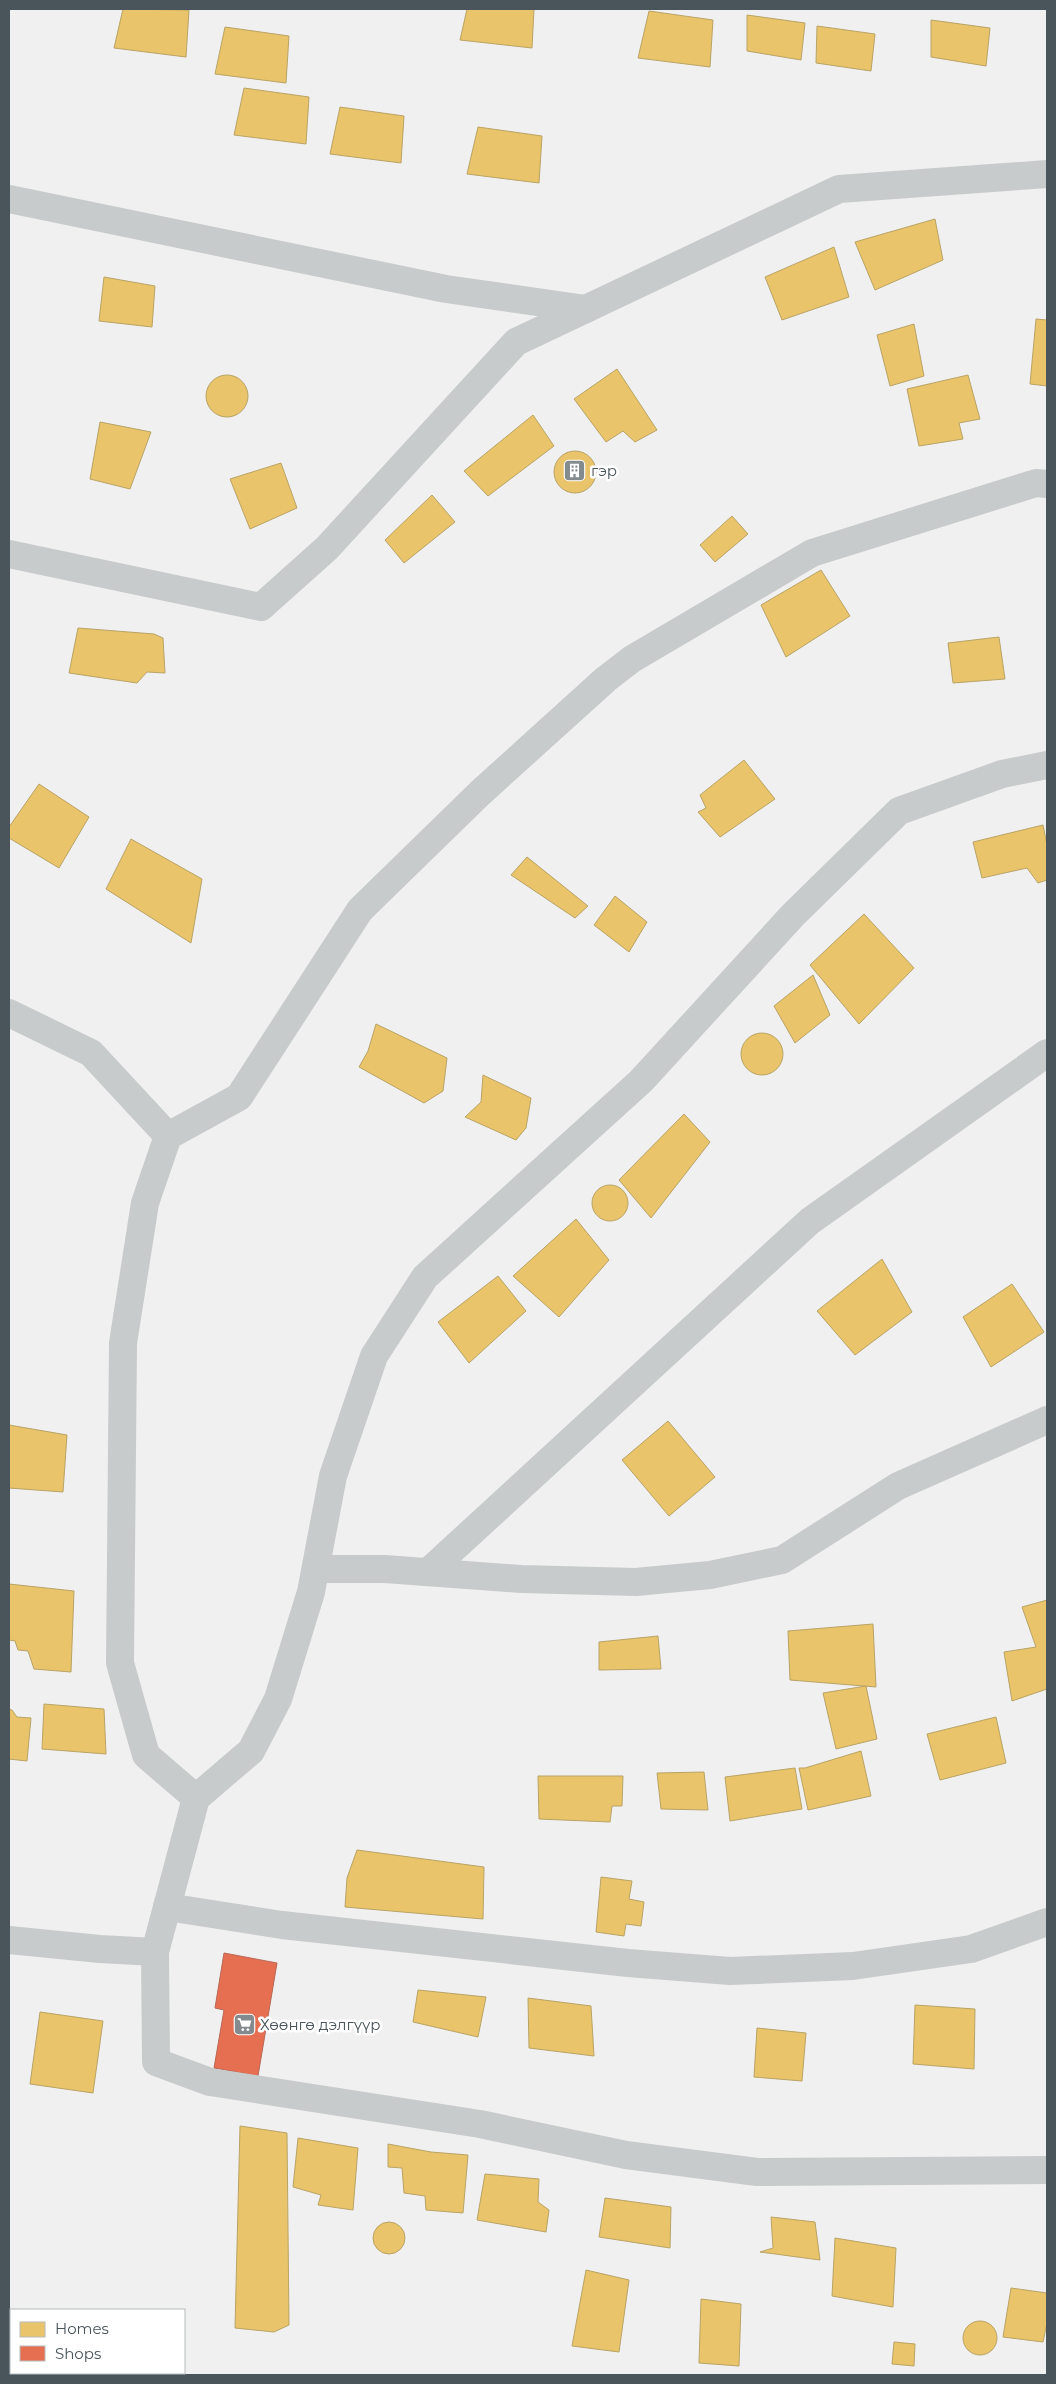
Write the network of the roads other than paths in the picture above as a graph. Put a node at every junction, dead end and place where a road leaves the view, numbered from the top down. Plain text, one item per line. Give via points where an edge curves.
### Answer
1 (1047, 174) edge
2 (9, 199) edge
3 (586, 309) junction
4 (1047, 484) edge
5 (9, 554) edge
6 (1047, 765) edge
7 (9, 1013) edge
8 (1047, 1053) edge
9 (168, 1136) junction
10 (1047, 1420) edge
11 (316, 1569) junction
12 (428, 1572) junction
13 (196, 1798) junction
14 (167, 1907) junction
15 (1047, 1922) edge
16 (9, 1940) edge
17 (155, 1952) junction
18 (1047, 2170) edge

1 - 3 street via 839,189
2 - 3 street via 446,289
3 - 5 street via 516,342 327,548 261,607
4 - 9 street via 1036,483 812,553 632,659 480,793 360,910 239,1097
6 - 11 street via 1002,774 899,811 794,915 641,1081 425,1277 374,1356 333,1476
7 - 9 street via 91,1053
8 - 12 street via 810,1221
9 - 13 street via 145,1203 123,1343 120,1663 146,1755
10 - 12 street via 898,1486 782,1560 710,1575 636,1582 521,1579
11 - 12 street
11 - 13 street via 278,1699 251,1751
13 - 14 street
14 - 15 street via 331,1930 730,1971 853,1966 971,1949
14 - 17 street
16 - 17 street
17 - 18 street via 156,2062 210,2082 480,2124 626,2155 757,2172

